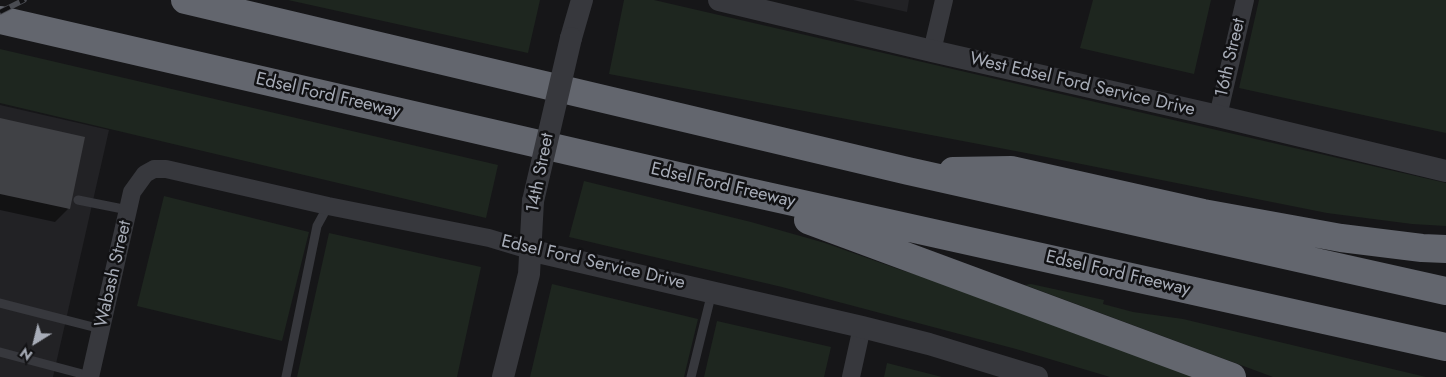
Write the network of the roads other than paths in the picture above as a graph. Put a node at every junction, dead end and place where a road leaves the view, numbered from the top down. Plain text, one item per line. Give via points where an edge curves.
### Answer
1 (185, 0) edge
2 (582, 0) edge
3 (719, 0) edge
4 (944, 0) edge
5 (1244, 0) edge
6 (0, 20) edge
7 (932, 51) junction
8 (1218, 116) junction
9 (908, 171) junction
10 (1446, 171) edge
11 (145, 174) joint
12 (708, 183) junction
13 (78, 200) dead end
14 (328, 206) junction
15 (128, 210) junction
16 (1446, 249) edge
17 (529, 250) junction
18 (712, 291) junction
19 (1446, 291) edge
20 (0, 303) edge
21 (862, 327) junction
22 (101, 329) junction
23 (1446, 347) edge
24 (0, 352) edge
25 (1006, 372) edge
26 (92, 377) edge
27 (286, 377) edge
28 (503, 377) edge
29 (692, 377) edge
30 (851, 377) edge
31 (1037, 377) edge
32 (1232, 377) edge

1 - 9 highway
2 - 17 street, 14th Street, bridge via 533,201
3 - 7 street, West Edsel Ford Service Drive
4 - 7 street
5 - 8 street, 16th Street
6 - 12 highway, Edsel Ford Freeway
7 - 8 street, West Edsel Ford Service Drive
8 - 10 street, West Edsel Ford Service Drive
9 - 16 highway via 1011,170 1203,213 1342,238
9 - 19 highway
11 - 14 street, Edsel Ford Service Drive via 154,169 166,169
11 - 15 street, Wabash Street via 132,192
12 - 23 highway, Edsel Ford Freeway
12 - 32 highway
13 - 15 lane
14 - 17 street, Edsel Ford Service Drive via 489,238
14 - 27 lane via 317,226
15 - 22 street, Wabash Street
17 - 18 street, Edsel Ford Service Drive
17 - 28 street, 14th Street via 529,274
18 - 21 street, Edsel Ford Service Drive
18 - 29 lane
20 - 22 lane
21 - 25 street, Edsel Ford Service Drive via 929,344
21 - 30 street
22 - 26 street, Wabash Street
24 - 26 lane
25 - 31 street, Edsel Ford Service Drive

